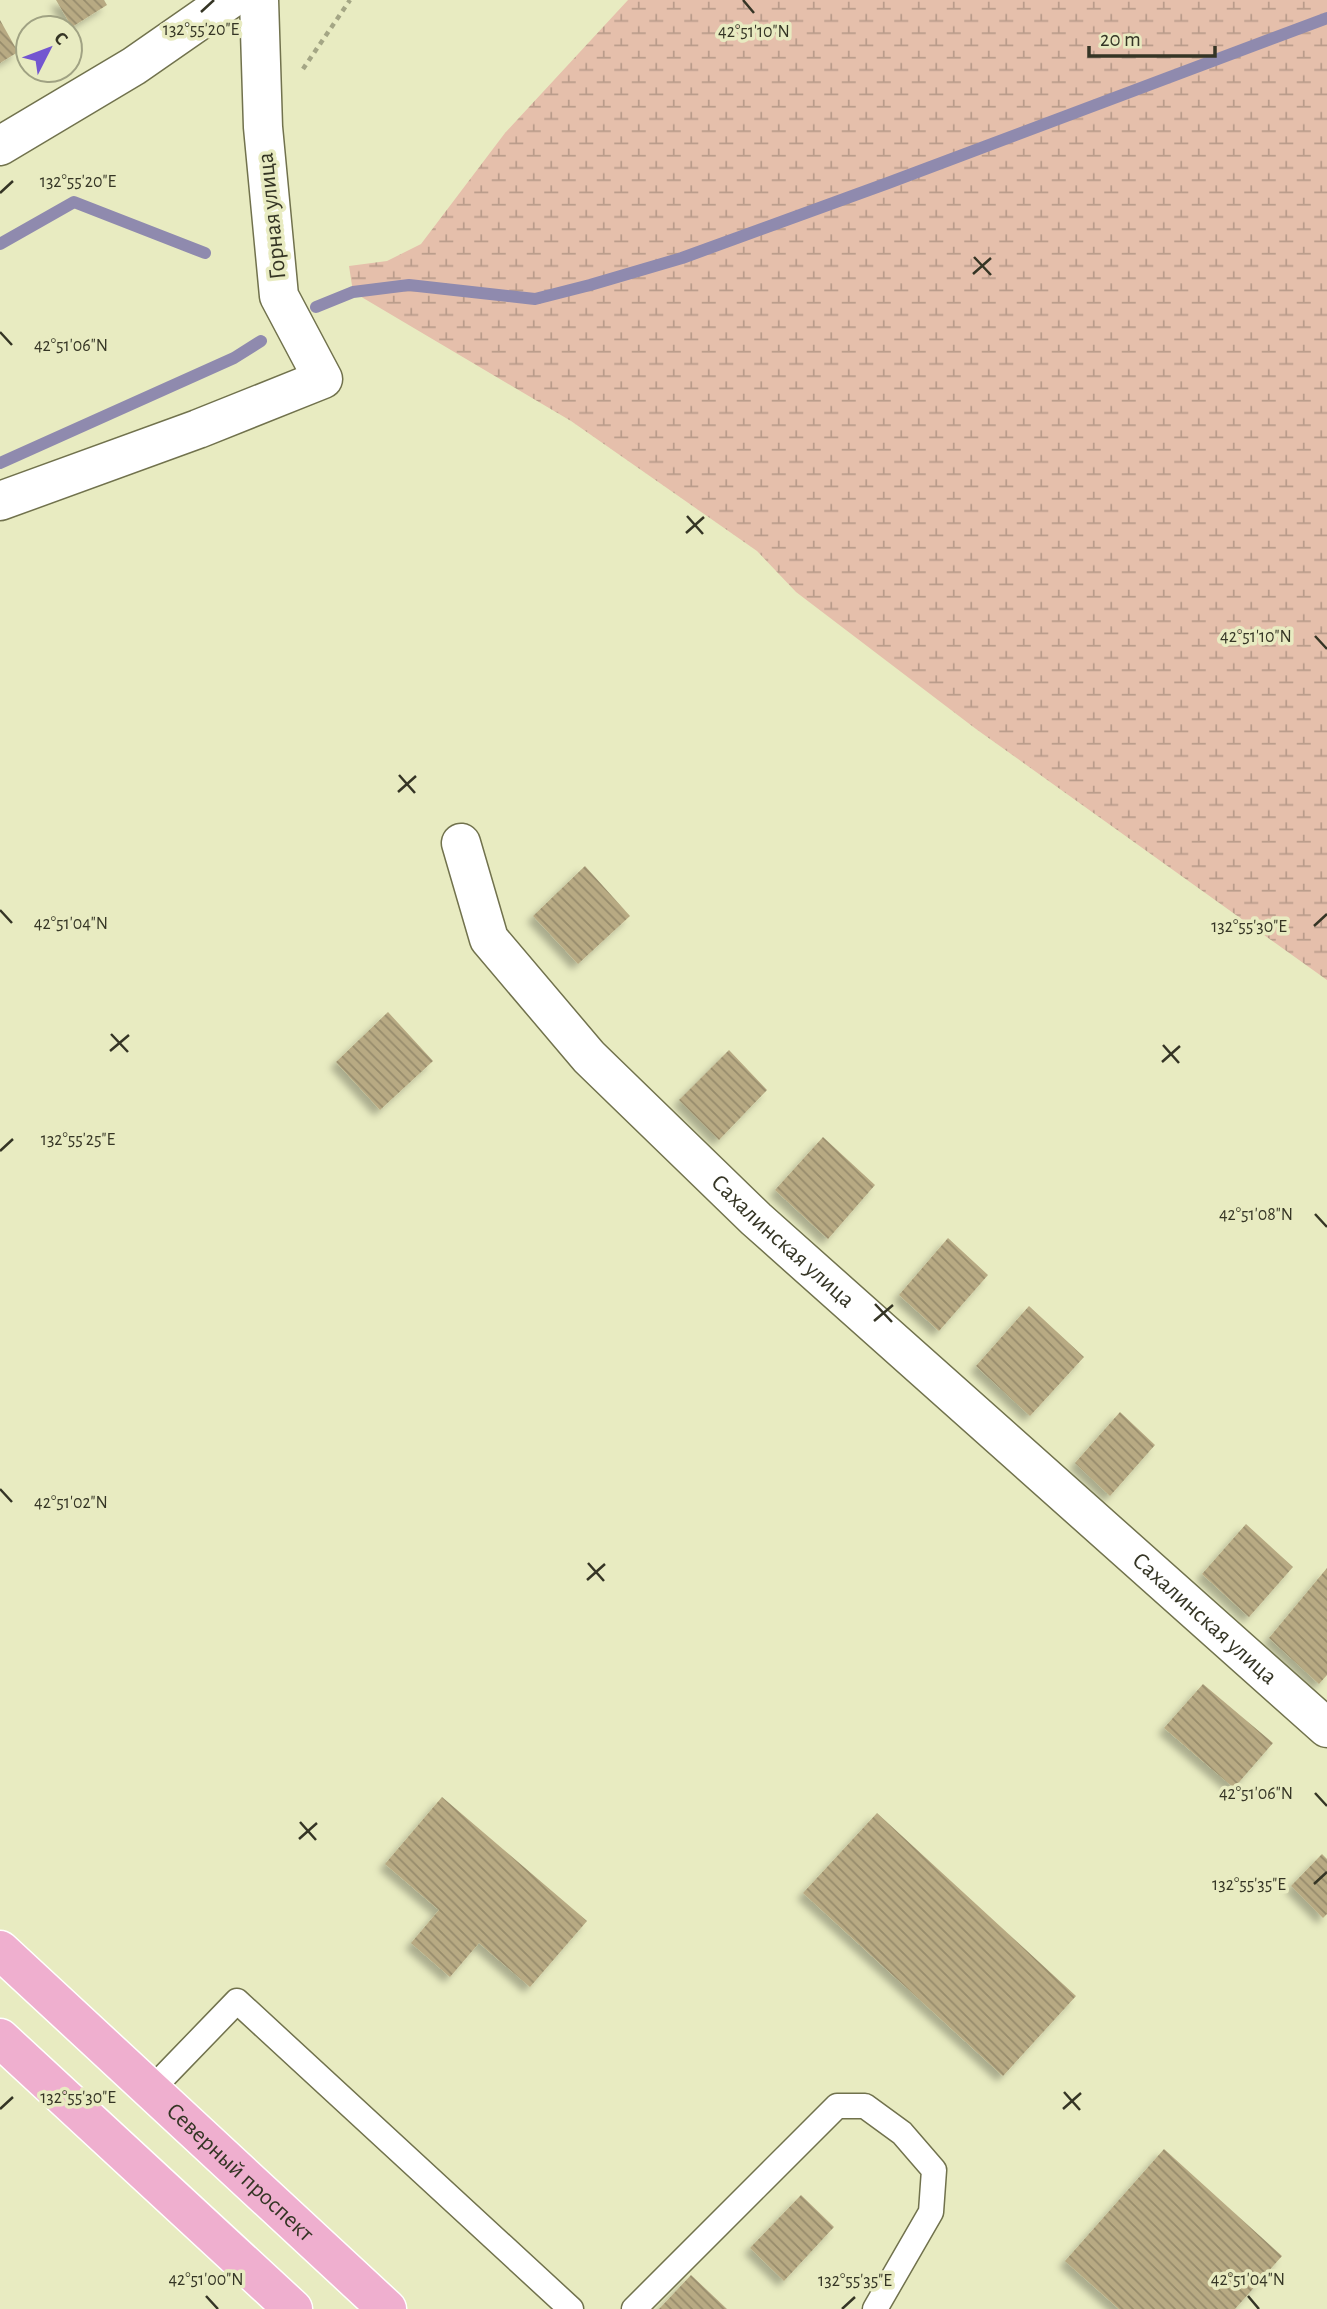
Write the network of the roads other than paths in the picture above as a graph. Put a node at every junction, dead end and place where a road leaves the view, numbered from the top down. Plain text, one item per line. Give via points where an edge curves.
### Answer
1 (229, 0) edge
2 (259, 0) edge
3 (0, 146) edge
4 (0, 501) edge
5 (461, 843) dead end
6 (1327, 1728) edge
7 (0, 1950) edge
8 (0, 2038) edge
9 (151, 2090) junction
10 (293, 2309) edge
11 (387, 2309) edge
12 (571, 2309) edge
13 (634, 2309) edge
14 (875, 2309) edge

1 - 3 street via 134,66
2 - 4 street, Горная улица via 263,127 279,296 323,379
5 - 6 street, Сахалинская улица via 489,939 589,1057 756,1220
7 - 9 main road, Северный проспект
8 - 10 main road
9 - 11 main road, Северный проспект
9 - 12 lane via 237,2001
13 - 14 lane via 837,2106 865,2106 902,2133 934,2170 931,2212

